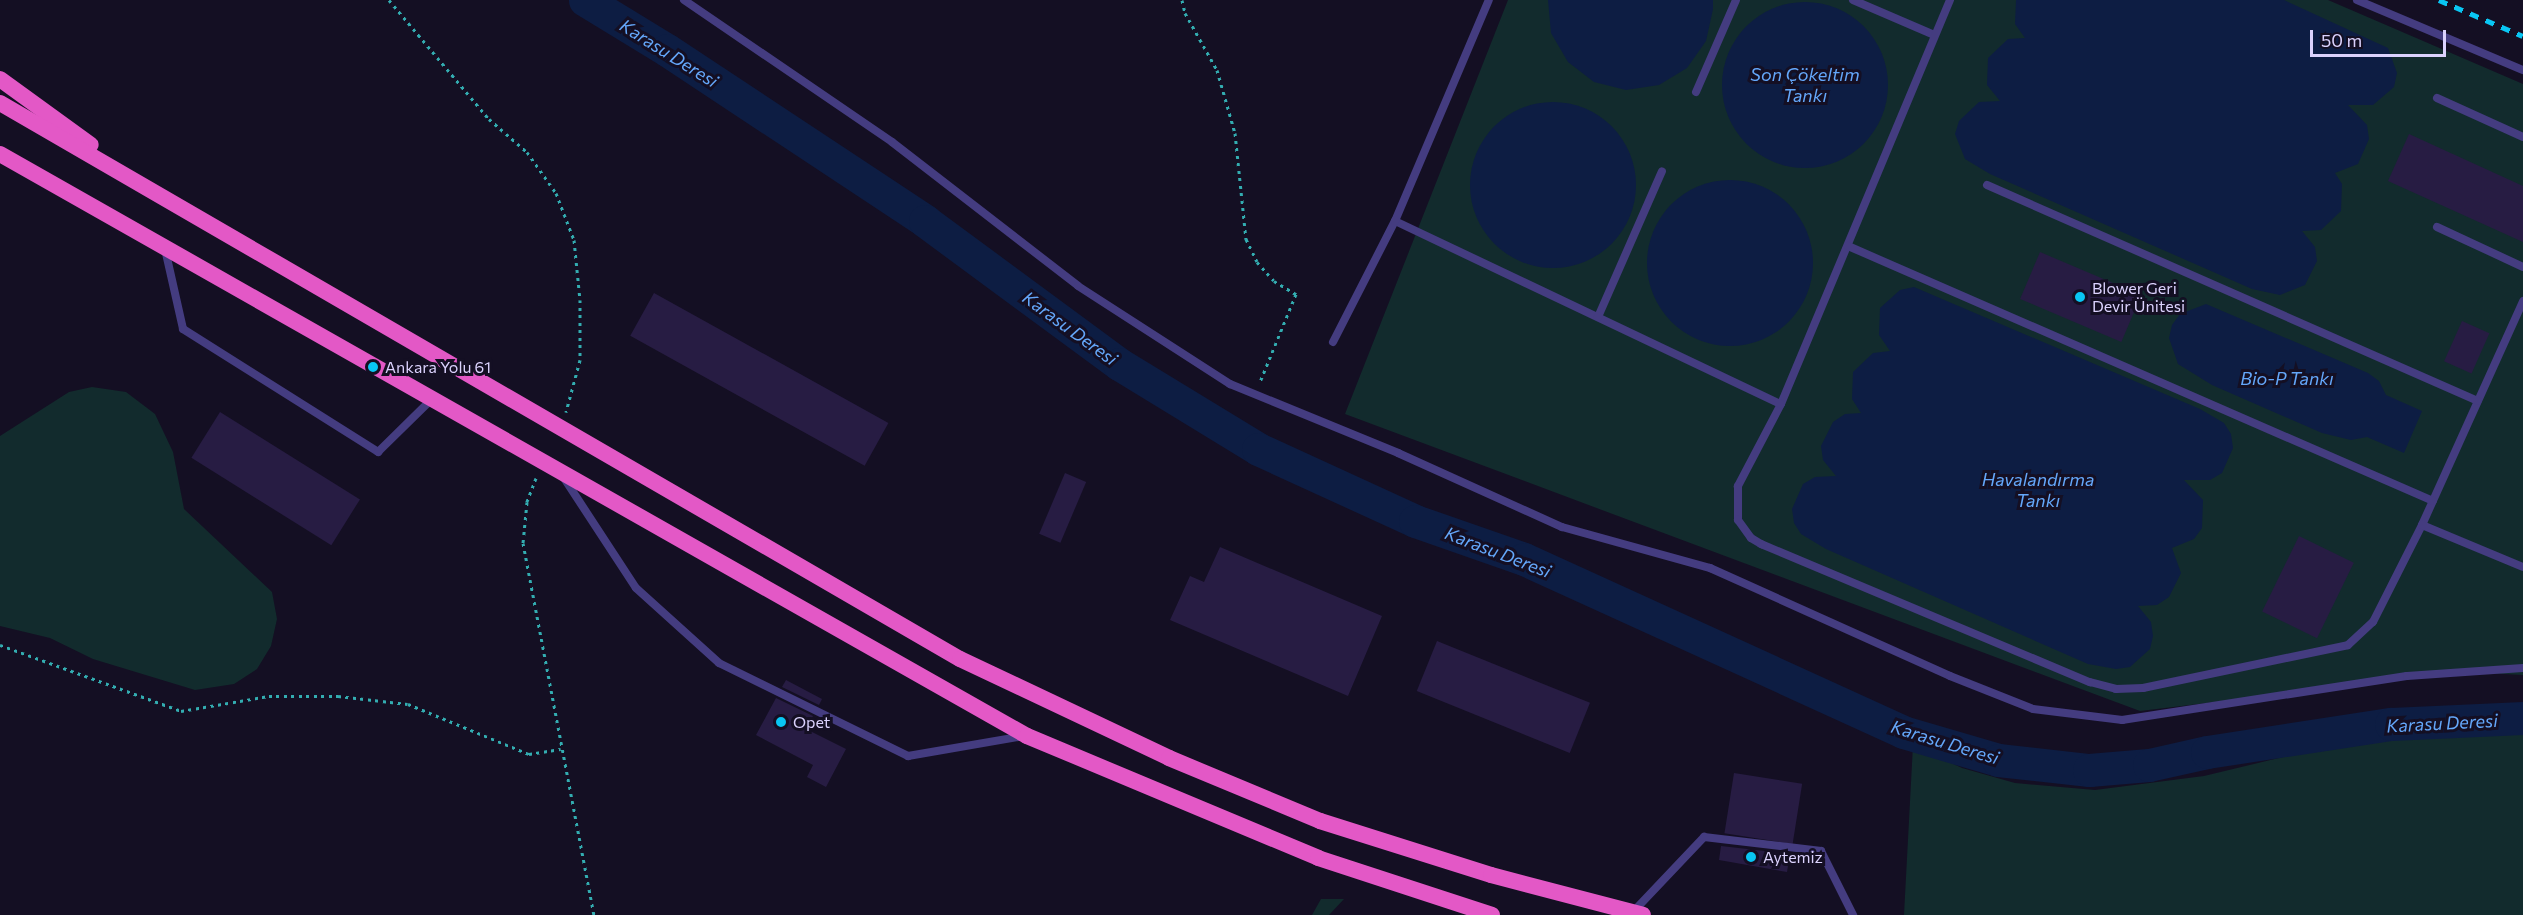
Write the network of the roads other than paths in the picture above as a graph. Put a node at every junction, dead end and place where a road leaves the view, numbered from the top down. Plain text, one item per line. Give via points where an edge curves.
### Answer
1 (684, 0) edge
2 (1489, 0) edge
3 (1736, 0) edge
4 (1853, 0) edge
5 (1950, 0) edge
6 (2357, 0) edge
7 (1932, 34) junction
8 (2523, 70) edge
9 (0, 78) edge
10 (1696, 92) dead end
11 (2437, 98) dead end
12 (0, 103) edge
13 (2523, 137) edge
14 (0, 153) edge
15 (1662, 171) dead end
16 (1987, 185) dead end
17 (165, 198) junction
18 (1395, 221) junction
19 (2437, 227) dead end
20 (1848, 246) junction
21 (165, 248) junction
22 (2523, 267) edge
23 (2523, 301) edge
24 (1598, 317) junction
25 (1332, 342) dead end
26 (431, 400) junction
27 (2478, 401) junction
28 (1780, 404) junction
29 (562, 475) junction
30 (2433, 501) junction
31 (2422, 525) junction
32 (2523, 567) edge
33 (2523, 668) edge
34 (1027, 736) junction
35 (1638, 914) edge
36 (1492, 915) edge
37 (1853, 915) edge

1 - 33 lane via 892,142 1078,285 1230,384 1398,453 1562,527 1710,568 2033,709 2121,720 2407,676
2 - 18 lane
3 - 10 lane
4 - 7 lane
5 - 7 lane
6 - 8 lane
7 - 20 lane
9 - 17 highway
11 - 13 lane
12 - 17 highway
14 - 21 highway
15 - 24 lane
16 - 27 lane
17 - 35 highway via 960,659 1169,758 1320,820 1491,875
18 - 24 lane
18 - 25 lane
19 - 22 lane
20 - 28 lane
20 - 30 lane
21 - 26 highway
21 - 26 lane via 183,328 378,452
23 - 27 lane
24 - 28 lane
26 - 29 highway
27 - 30 lane
28 - 31 lane via 1735,497 1738,520 1751,538 2103,687 2143,688 2348,645 2373,622
29 - 34 highway
29 - 34 lane via 636,588 718,663 908,756
30 - 31 lane
31 - 32 lane
34 - 36 highway via 1318,858
35 - 37 lane via 1704,837 1821,851

